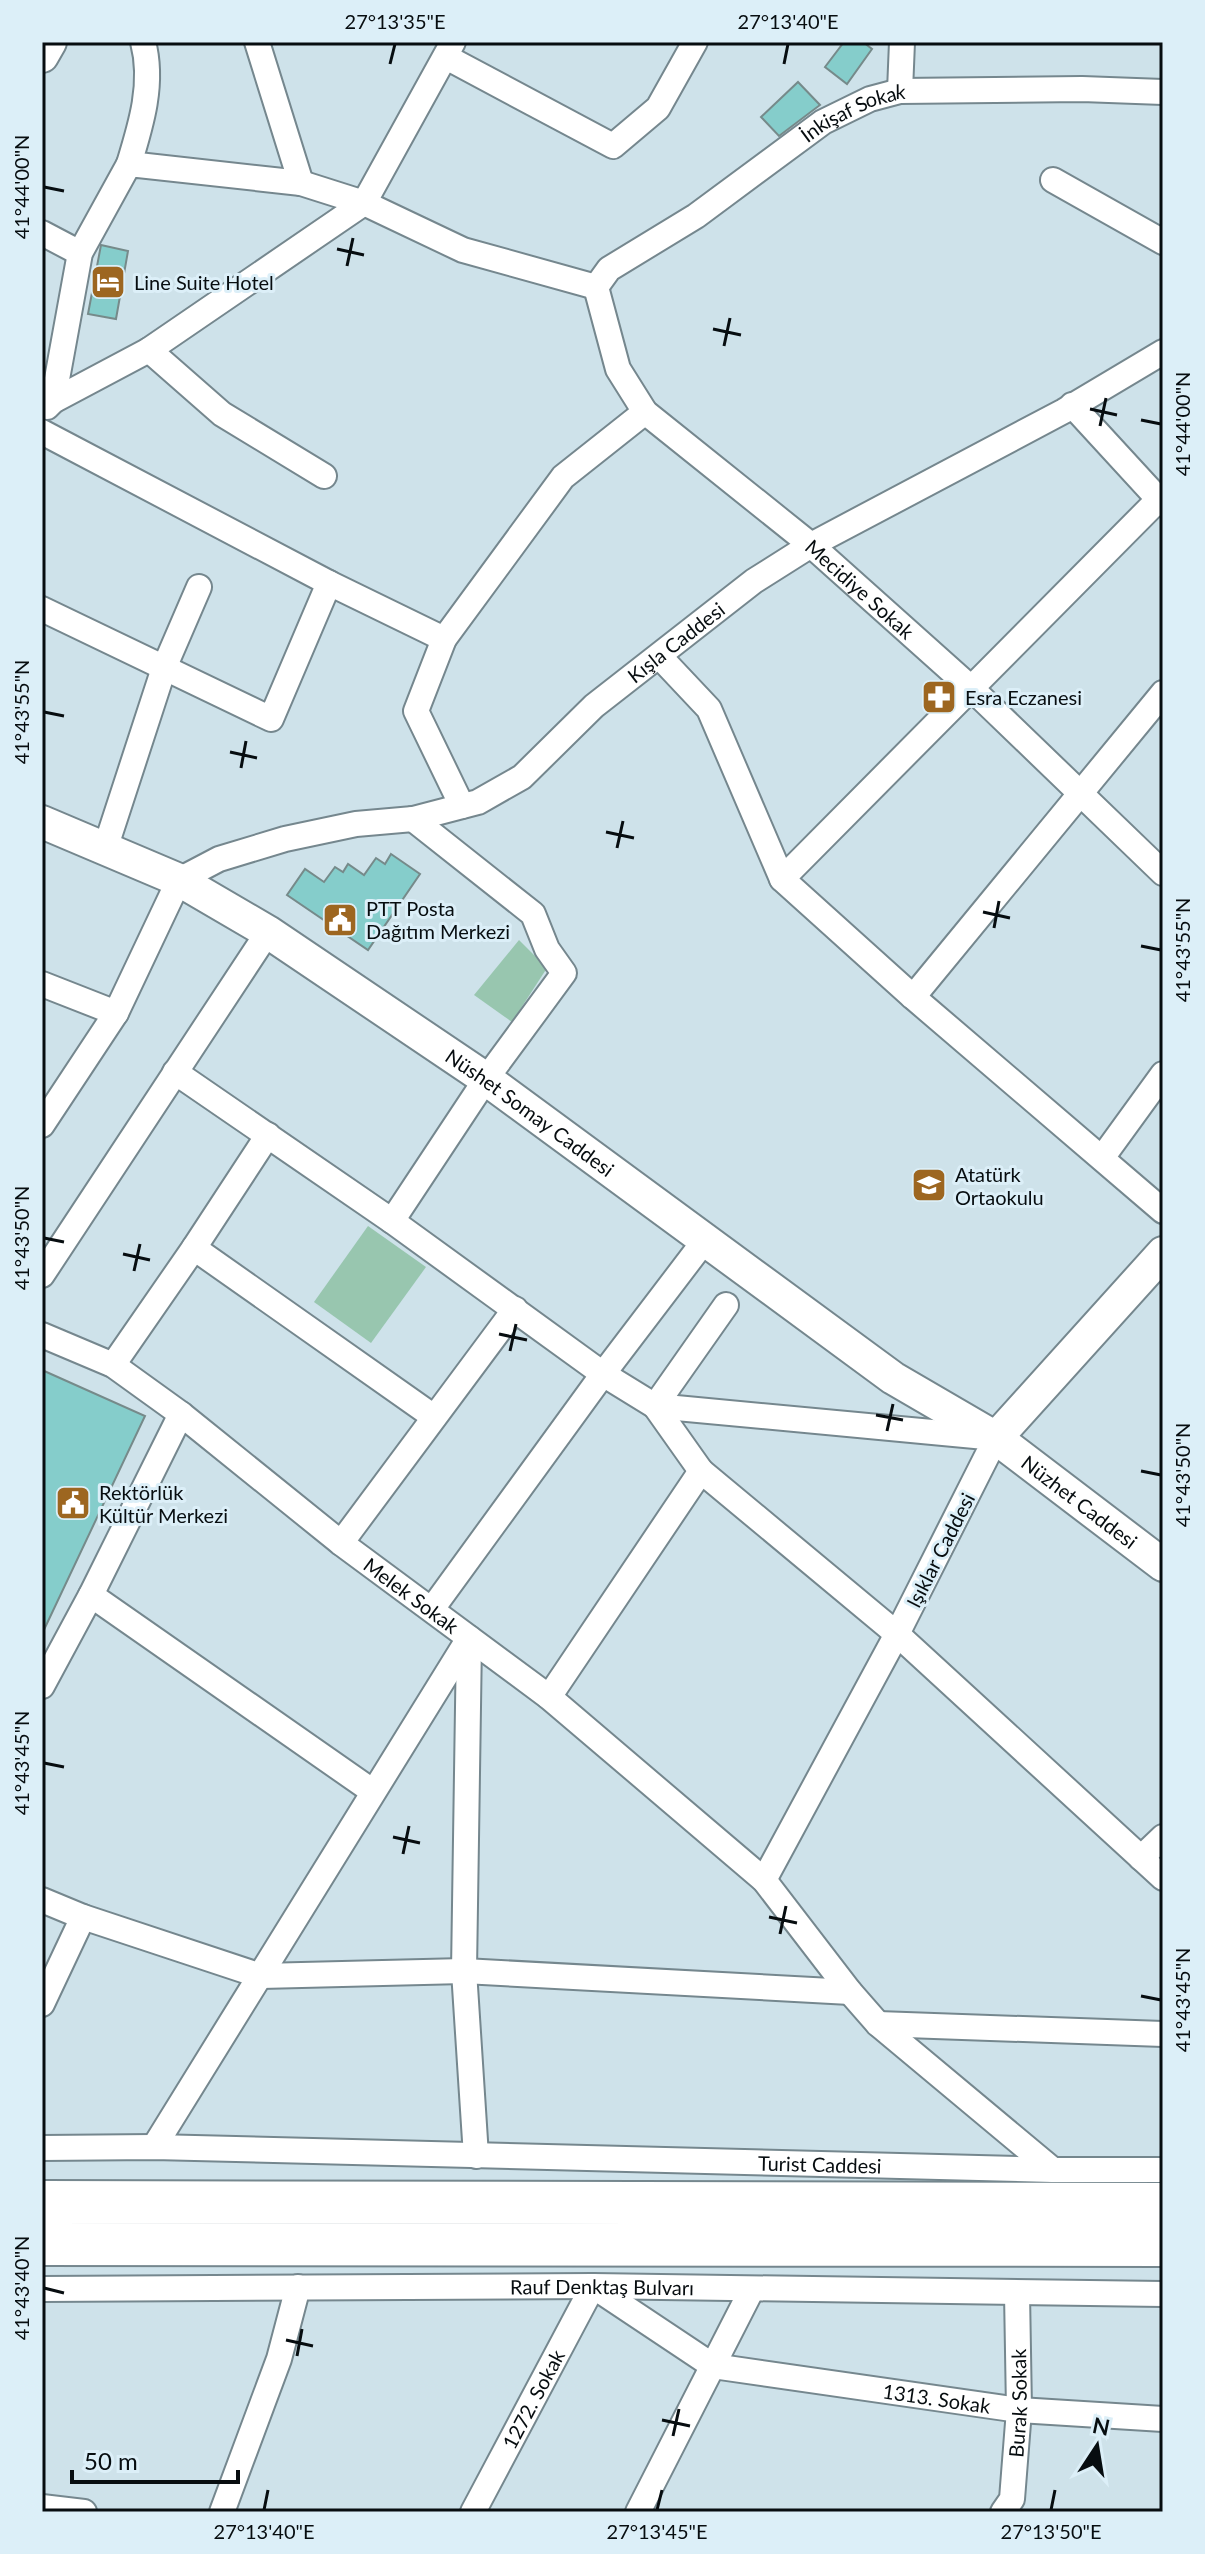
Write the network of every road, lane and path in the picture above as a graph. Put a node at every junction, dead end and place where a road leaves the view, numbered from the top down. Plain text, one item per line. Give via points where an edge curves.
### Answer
1 (50, 42) edge
2 (143, 42) edge
3 (257, 42) edge
4 (902, 42) edge
5 (691, 43) edge
6 (449, 49) edge
7 (42, 56) edge
8 (900, 91) junction
9 (1163, 92) edge
10 (129, 164) junction
11 (1053, 180) dead end
12 (301, 183) junction
13 (364, 203) junction
14 (42, 233) edge
15 (1163, 242) edge
16 (80, 253) junction
17 (596, 287) junction
18 (149, 350) junction
19 (1163, 352) edge
20 (1072, 405) junction
21 (48, 407) edge
22 (645, 412) junction
23 (42, 432) edge
24 (324, 476) dead end
25 (1161, 502) edge
26 (811, 545) junction
27 (329, 583) junction
28 (199, 587) dead end
29 (42, 609) edge
30 (444, 639) junction
31 (660, 657) junction
32 (164, 668) junction
33 (972, 689) junction
34 (1163, 693) edge
35 (1081, 792) junction
36 (462, 806) junction
37 (413, 819) junction
38 (42, 822) edge
39 (105, 849) junction
40 (1163, 873) edge
41 (782, 879) junction
42 (179, 880) junction
43 (268, 932) junction
44 (42, 984) edge
45 (913, 997) junction
46 (116, 1013) junction
47 (175, 1072) junction
48 (1163, 1074) edge
49 (486, 1079) junction
50 (42, 1125) edge
51 (268, 1135) junction
52 (1102, 1158) junction
53 (1163, 1211) edge
54 (392, 1221) junction
55 (705, 1240) junction
56 (194, 1248) junction
57 (1163, 1253) edge
58 (42, 1275) edge
59 (726, 1305) dead end
60 (515, 1309) junction
61 (42, 1335) edge
62 (113, 1365) junction
63 (603, 1374) junction
64 (655, 1406) junction
65 (181, 1414) junction
66 (434, 1417) junction
67 (996, 1438) junction
68 (701, 1471) junction
69 (341, 1543) junction
70 (1162, 1562) edge
71 (91, 1595) junction
72 (432, 1609) junction
73 (897, 1634) junction
74 (469, 1638) junction
75 (42, 1686) edge
76 (549, 1697) junction
77 (372, 1791) junction
78 (1163, 1837) edge
79 (1141, 1858) junction
80 (1163, 1878) edge
81 (764, 1880) junction
82 (42, 1900) edge
83 (83, 1917) junction
84 (464, 1971) junction
85 (261, 1976) junction
86 (850, 1992) junction
87 (42, 2004) edge
88 (878, 2024) junction
89 (1163, 2034) edge
90 (154, 2147) junction
91 (42, 2148) edge
92 (476, 2156) junction
93 (1053, 2170) junction
94 (1163, 2170) edge
95 (42, 2202) edge
96 (1163, 2204) edge
97 (42, 2244) edge
98 (1163, 2245) edge
99 (593, 2286) junction
100 (298, 2287) junction
101 (42, 2289) edge
102 (752, 2289) junction
103 (1017, 2293) junction
104 (1163, 2294) edge
105 (713, 2366) junction
106 (1019, 2410) junction
107 (1163, 2419) edge
108 (1008, 2505) edge
109 (51, 2509) edge
110 (84, 2512) edge
111 (222, 2512) edge
112 (473, 2512) edge
113 (638, 2512) edge
114 (1033, 2512) edge

1 - 7 street
2 - 10 street via 148,61 144,117
3 - 12 street
4 - 8 street
5 - 6 street via 658,108 613,146
6 - 13 street
8 - 9 street, İnkişaf Sokak
8 - 17 street, İnkişaf Sokak via 823,122 696,216 609,269
10 - 12 street
10 - 16 street
11 - 15 street
12 - 13 street
13 - 17 street via 463,250
13 - 18 street
14 - 16 street
16 - 21 street
17 - 22 street, Mecidiye Sokak via 618,369
18 - 21 street
18 - 24 street via 222,414
19 - 20 street, Kışla Caddesi
20 - 25 street
20 - 26 street, Kışla Caddesi
22 - 26 street, Mecidiye Sokak
22 - 30 street via 563,477
23 - 27 street
25 - 33 street
26 - 31 street, Kışla Caddesi via 754,581
26 - 33 street, Mecidiye Sokak
27 - 30 street
27 - 32 street via 271,719
28 - 32 street
29 - 32 street
30 - 36 street via 416,711
31 - 36 street, Kışla Caddesi via 594,706 522,777
31 - 41 street via 709,709
32 - 39 street
33 - 35 street, Mecidiye Sokak
33 - 41 street
34 - 35 street
35 - 40 street, Mecidiye Sokak
35 - 45 street
36 - 37 street, Kışla Caddesi
37 - 42 street, Kışla Caddesi via 285,839 219,859
37 - 49 street via 533,914 564,973
38 - 39 street, Nüshet Somay Caddesi
39 - 42 street, Nüshet Somay Caddesi
41 - 45 street
42 - 43 street, Nüshet Somay Caddesi
42 - 46 street
43 - 47 street
43 - 49 street, Nüshet Somay Caddesi
44 - 46 street
45 - 52 street
46 - 50 street
47 - 51 street
47 - 58 street
48 - 52 street
49 - 54 street
49 - 55 street, Nüshet Somay Caddesi
51 - 54 street
51 - 56 street
52 - 53 street
54 - 60 street
55 - 63 street
55 - 67 street, Nüshet Somay Caddesi via 893,1378
56 - 62 street
56 - 66 street
57 - 67 street, Işıklar Caddesi
59 - 64 street
60 - 63 street
60 - 66 street
61 - 62 street, Melek Sokak
62 - 65 street, Melek Sokak
63 - 64 street
63 - 72 street
64 - 67 street
64 - 68 street
65 - 69 street, Melek Sokak
65 - 71 street
66 - 69 street
67 - 70 street, Nüzhet Caddesi
67 - 73 street, Işıklar Caddesi
68 - 73 street
68 - 76 street
69 - 72 street, Melek Sokak
71 - 75 street
71 - 77 street
72 - 74 street, Melek Sokak
73 - 79 street
73 - 81 street, Işıklar Caddesi
74 - 76 street, Melek Sokak
74 - 77 street
74 - 84 street
76 - 81 street, Melek Sokak
77 - 85 street
78 - 79 street
79 - 80 street
81 - 86 street, Melek Sokak
82 - 83 street
83 - 85 street
83 - 87 street
84 - 85 street
84 - 86 street
84 - 92 street
85 - 90 street
86 - 88 street, Melek Sokak
88 - 89 street
88 - 93 street, Melek Sokak
90 - 91 street, Turist Caddesi
90 - 92 street, Turist Caddesi
92 - 93 street, Turist Caddesi
93 - 94 street, Turist Caddesi
95 - 96 highway
97 - 98 highway, Rauf Denktaş Bulvarı
99 - 100 street, Rauf Denktaş Bulvarı
99 - 102 street, Rauf Denktaş Bulvarı
99 - 105 street
99 - 112 street, 1272. Sokak
100 - 101 street, Rauf Denktaş Bulvarı
100 - 111 street via 279,2359
102 - 103 street, Rauf Denktaş Bulvarı
102 - 105 street
103 - 104 street, Rauf Denktaş Bulvarı
103 - 106 street, Burak Sokak
105 - 106 street, 1313. Sokak
105 - 113 street
106 - 107 street, 1313. Sokak
106 - 108 street, Burak Sokak
108 - 114 street
109 - 110 street

